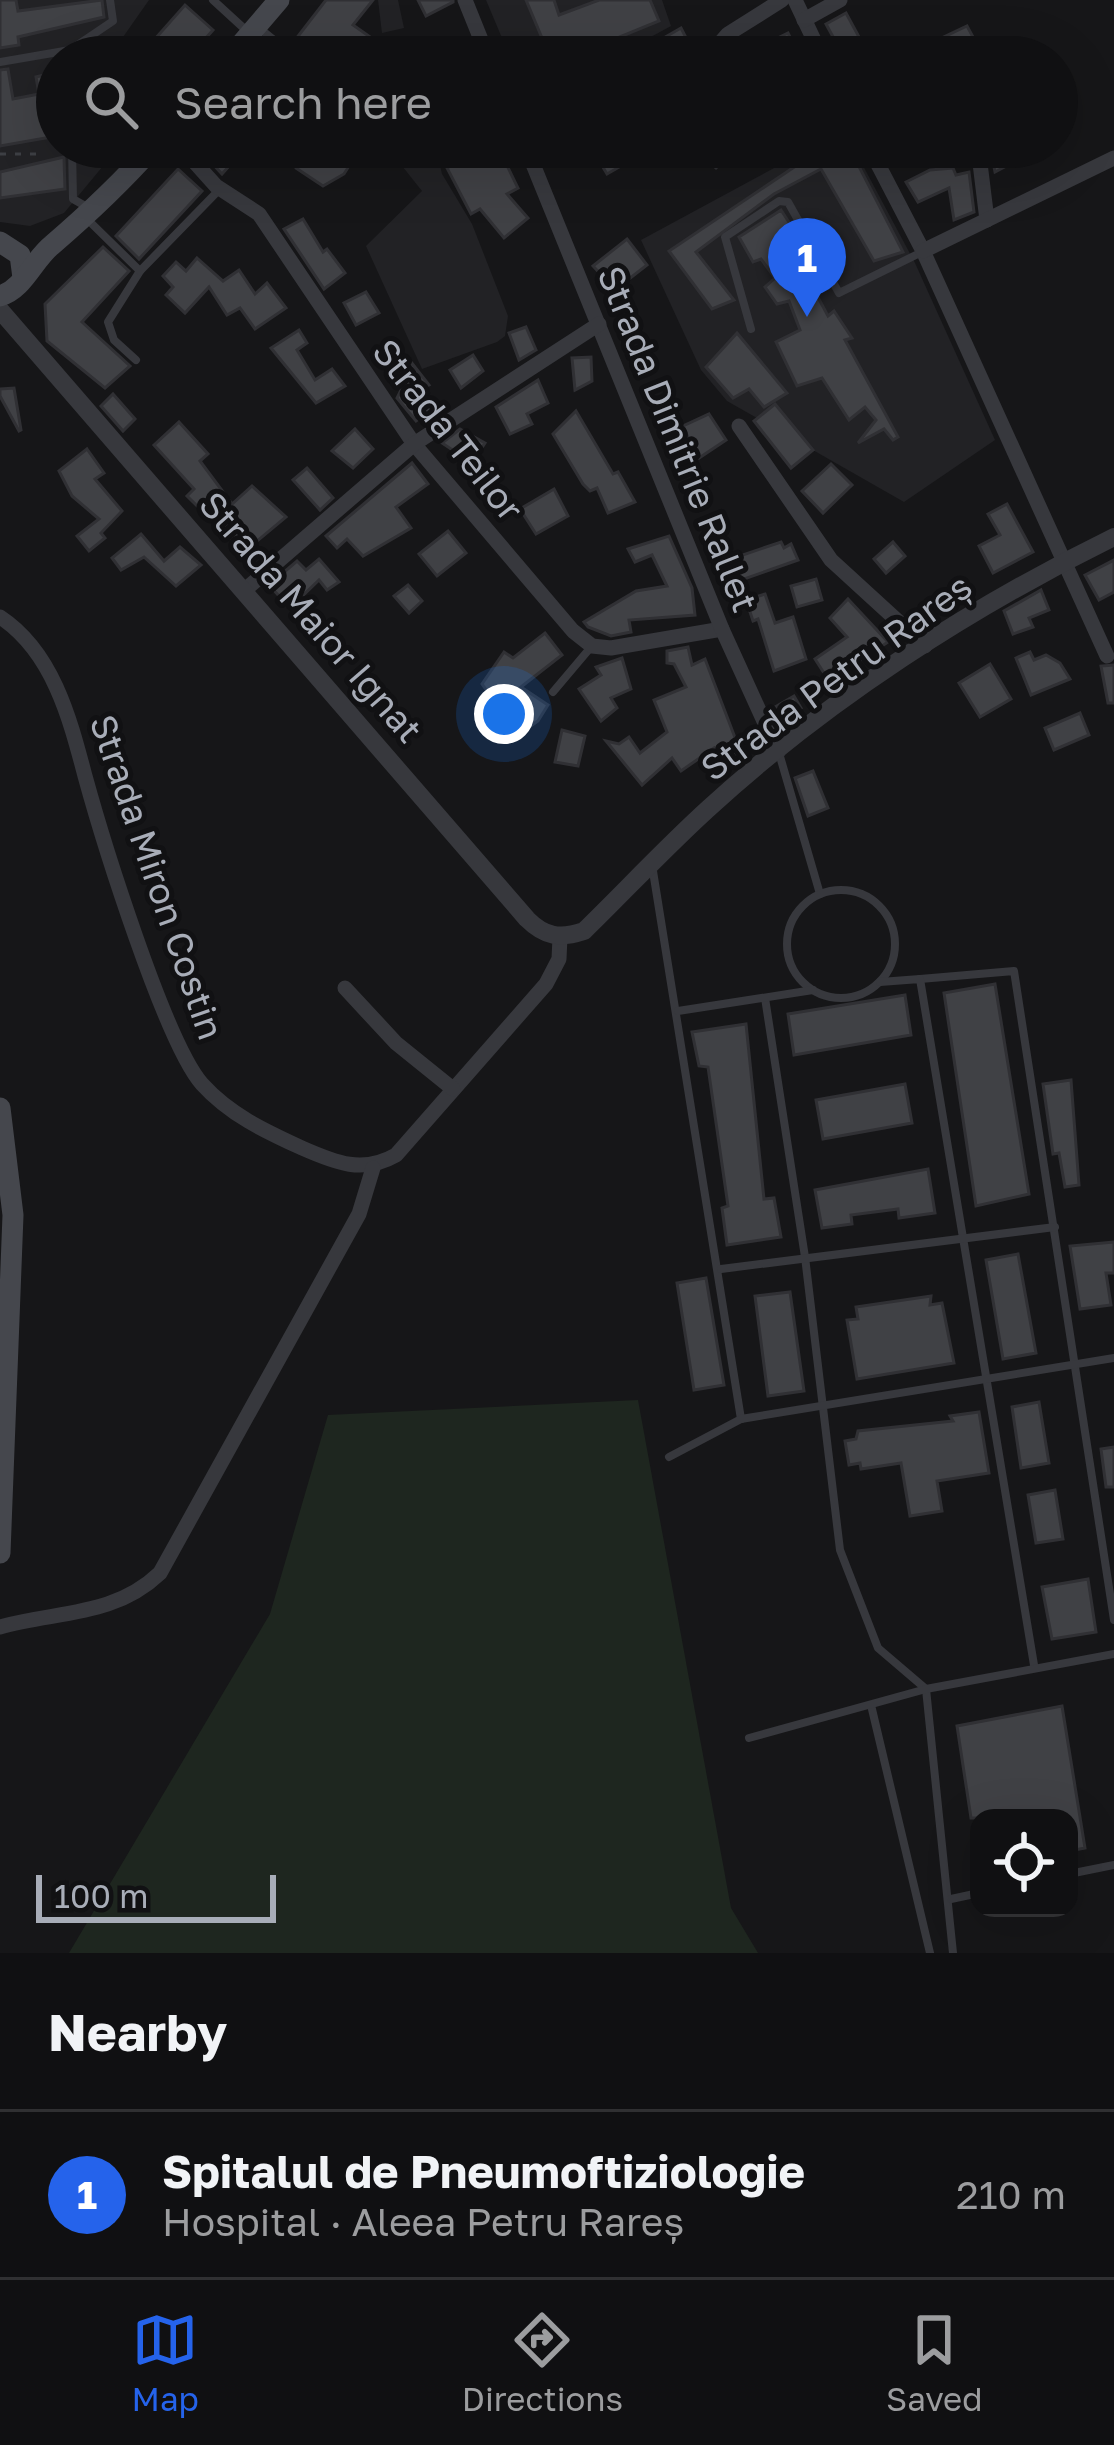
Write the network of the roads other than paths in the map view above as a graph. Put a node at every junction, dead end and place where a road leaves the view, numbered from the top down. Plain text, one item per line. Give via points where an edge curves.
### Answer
1 (110, 0) edge
2 (213, 0) edge
3 (279, 0) edge
4 (465, 0) edge
5 (782, 0) edge
6 (795, 0) edge
7 (840, 0) edge
8 (804, 20) junction
9 (253, 30) junction
10 (93, 36) edge
11 (248, 36) edge
12 (262, 36) edge
13 (480, 36) edge
14 (726, 36) edge
15 (812, 36) edge
16 (36, 58) edge
17 (0, 62) edge
18 (1114, 158) edge
19 (72, 168) edge
20 (133, 168) edge
21 (201, 168) edge
22 (535, 168) edge
23 (880, 168) edge
24 (981, 168) edge
25 (220, 188) junction
26 (90, 214) junction
27 (987, 220) junction
28 (3, 243) edge
29 (53, 243) junction
30 (923, 251) junction
31 (140, 271) junction
32 (7, 298) edge
33 (599, 324) junction
34 (751, 329) dead end
35 (16, 331) junction
36 (136, 360) dead end
37 (739, 426) dead end
38 (414, 444) junction
39 (1114, 538) edge
40 (1068, 560) junction
41 (246, 589) junction
42 (0, 617) edge
43 (722, 628) junction
44 (592, 646) junction
45 (925, 646) junction
46 (1107, 656) dead end
47 (554, 692) dead end
48 (778, 752) junction
49 (652, 864) junction
50 (820, 894) junction
51 (560, 937) junction
52 (920, 979) junction
53 (880, 982) junction
54 (345, 988) dead end
55 (813, 990) junction
56 (765, 998) junction
57 (678, 1011) junction
58 (453, 1089) junction
59 (0, 1108) edge
60 (374, 1168) junction
61 (1055, 1227) junction
62 (966, 1239) junction
63 (805, 1257) junction
64 (721, 1269) junction
65 (1114, 1358) edge
66 (1071, 1366) junction
67 (989, 1377) junction
68 (825, 1406) junction
69 (741, 1419) junction
70 (3, 1431) edge
71 (669, 1456) dead end
72 (0, 1553) edge
73 (1114, 1620) edge
74 (0, 1627) edge
75 (1114, 1654) edge
76 (1034, 1665) junction
77 (926, 1689) junction
78 (871, 1705) junction
79 (749, 1738) dead end
80 (1114, 1864) edge
81 (1078, 1872) edge
82 (970, 1895) edge
83 (951, 1899) junction
84 (930, 1953) edge
85 (953, 1953) edge

1 - 10 lane via 113,20
2 - 9 lane
3 - 9 main road
4 - 13 street
5 - 14 street
6 - 8 street
7 - 8 street
8 - 15 street
9 - 11 main road
9 - 12 lane
16 - 17 lane
18 - 27 street
19 - 26 lane via 73,199
20 - 26 main road
21 - 25 street, Strada Teilor
22 - 33 street, Strada Dimitrie Rallet
23 - 30 street
24 - 27 street
25 - 31 lane
25 - 38 street, Strada Teilor via 259,214
26 - 29 main road
26 - 31 lane
27 - 30 street
28 - 29 main road
28 - 32 main road via 23,260
29 - 32 main road
30 - 34 lane via 839,293 788,202 779,201 725,237
30 - 40 street
31 - 36 lane via 108,322
32 - 35 street, Strada Maior Ignat
32 - 35 street
33 - 38 street
33 - 43 street, Strada Dimitrie Rallet
35 - 41 street, Strada Maior Ignat
37 - 45 street via 831,560
38 - 41 street
38 - 44 street, Strada Teilor
39 - 40 street, Strada Petru Rareș
40 - 45 street, Strada Petru Rareș
40 - 46 street
41 - 51 street, Strada Maior Ignat via 527,919
42 - 60 street, Strada Miron Costin via 42,663 67,707 158,989 198,1080 261,1130
43 - 44 street
43 - 48 street, Strada Dimitrie Rallet
44 - 47 lane
45 - 48 street, Strada Petru Rareș
48 - 49 street, Strada Petru Rareș
48 - 50 lane
49 - 51 street, Strada Petru Rareș via 584,931
49 - 57 lane
50 - 53 lane via 852,891 890,921 895,953
50 - 55 lane via 788,932 791,965
51 - 58 street via 546,984
52 - 53 lane
52 - 61 lane via 1015,971
52 - 62 lane
53 - 55 lane via 848,998
54 - 58 street
55 - 56 lane
56 - 57 lane
56 - 63 lane
57 - 64 lane
58 - 60 street via 396,1155
59 - 70 main road via 13,1215
60 - 74 street via 358,1214 160,1573 143,1589 71,1617
61 - 62 lane
61 - 66 lane
62 - 63 lane
62 - 67 lane
63 - 64 lane
63 - 68 lane
64 - 69 lane
65 - 66 lane
66 - 67 lane
66 - 73 lane
67 - 68 lane
67 - 76 lane
68 - 69 lane
68 - 77 lane via 840,1550 878,1648
69 - 71 lane
70 - 72 main road
75 - 76 lane
76 - 77 lane
77 - 78 lane
77 - 83 lane
78 - 79 lane
78 - 84 lane
80 - 81 lane
82 - 83 lane
83 - 85 lane

